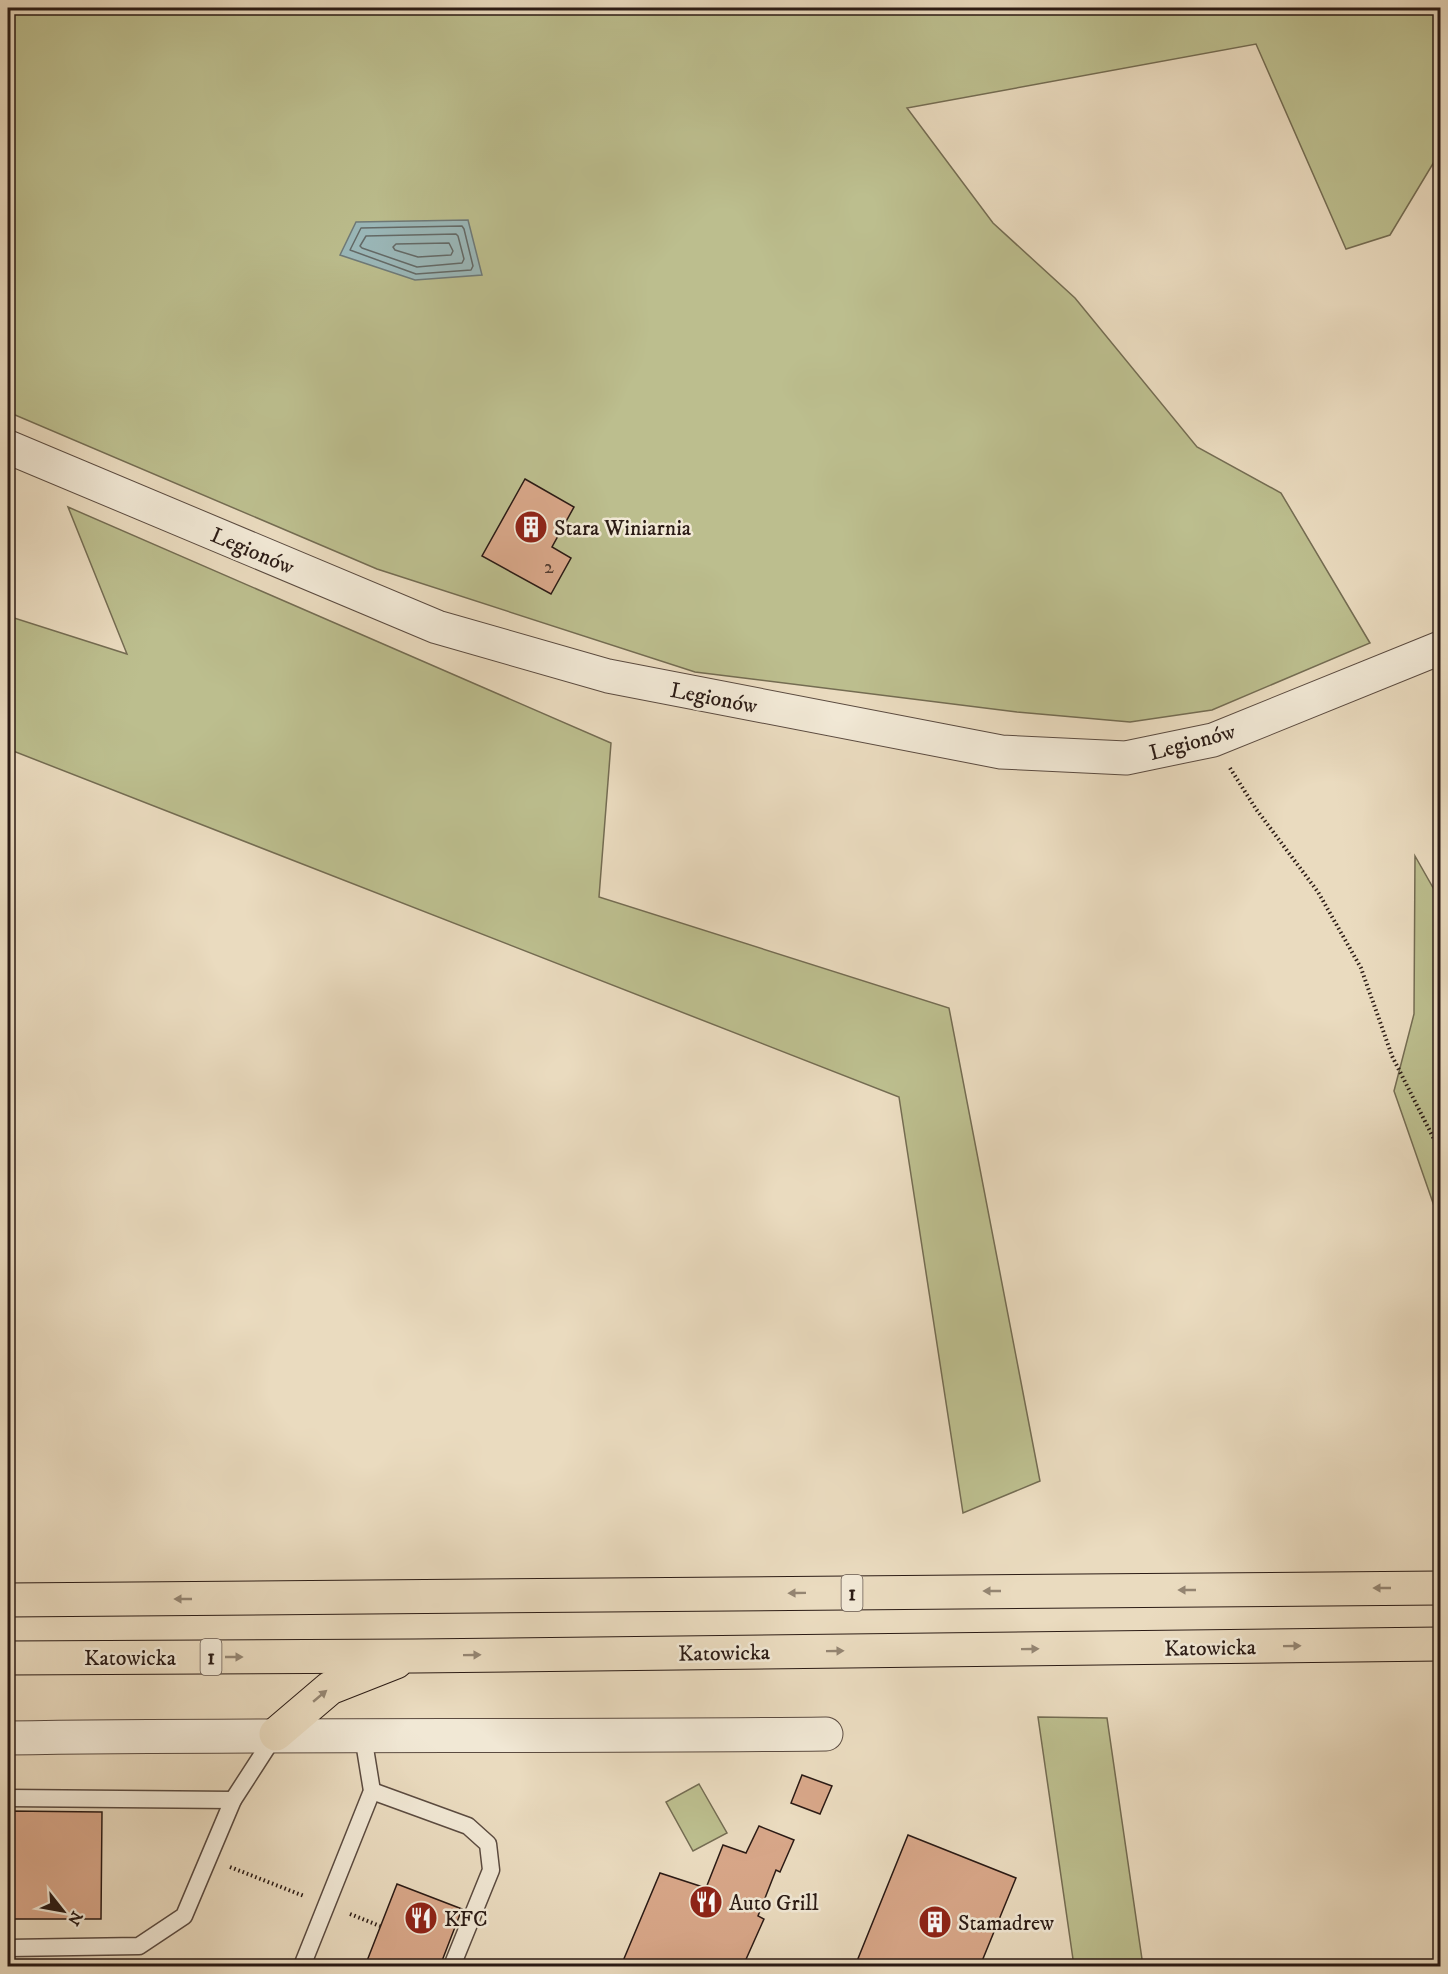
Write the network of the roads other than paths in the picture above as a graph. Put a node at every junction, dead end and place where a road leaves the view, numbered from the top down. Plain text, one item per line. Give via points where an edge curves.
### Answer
1 (8, 447) edge
2 (1440, 648) edge
3 (1440, 1588) edge
4 (8, 1600) edge
5 (1440, 1644) edge
6 (414, 1656) junction
7 (8, 1658) edge
8 (276, 1734) junction
9 (826, 1734) dead end
10 (363, 1736) junction
11 (8, 1738) edge
12 (372, 1791) junction
13 (8, 1798) edge
14 (233, 1800) junction
15 (8, 1948) edge
16 (302, 1966) edge
17 (452, 1966) edge

1 - 2 street, Legionów via 437,627 608,676 1000,752 1126,758 1214,740
3 -> 4 main road, 1
6 -> 5 main road, Katowicka / 1
7 -> 6 main road, Katowicka / 1
8 -> 6 main road via 330,1688
8 - 10 street
8 - 11 street
8 - 14 lane
9 - 10 street
10 - 12 lane
12 - 16 lane
12 - 17 lane via 468,1826 488,1844 491,1870
13 - 14 lane
14 - 15 lane via 184,1916 139,1946

